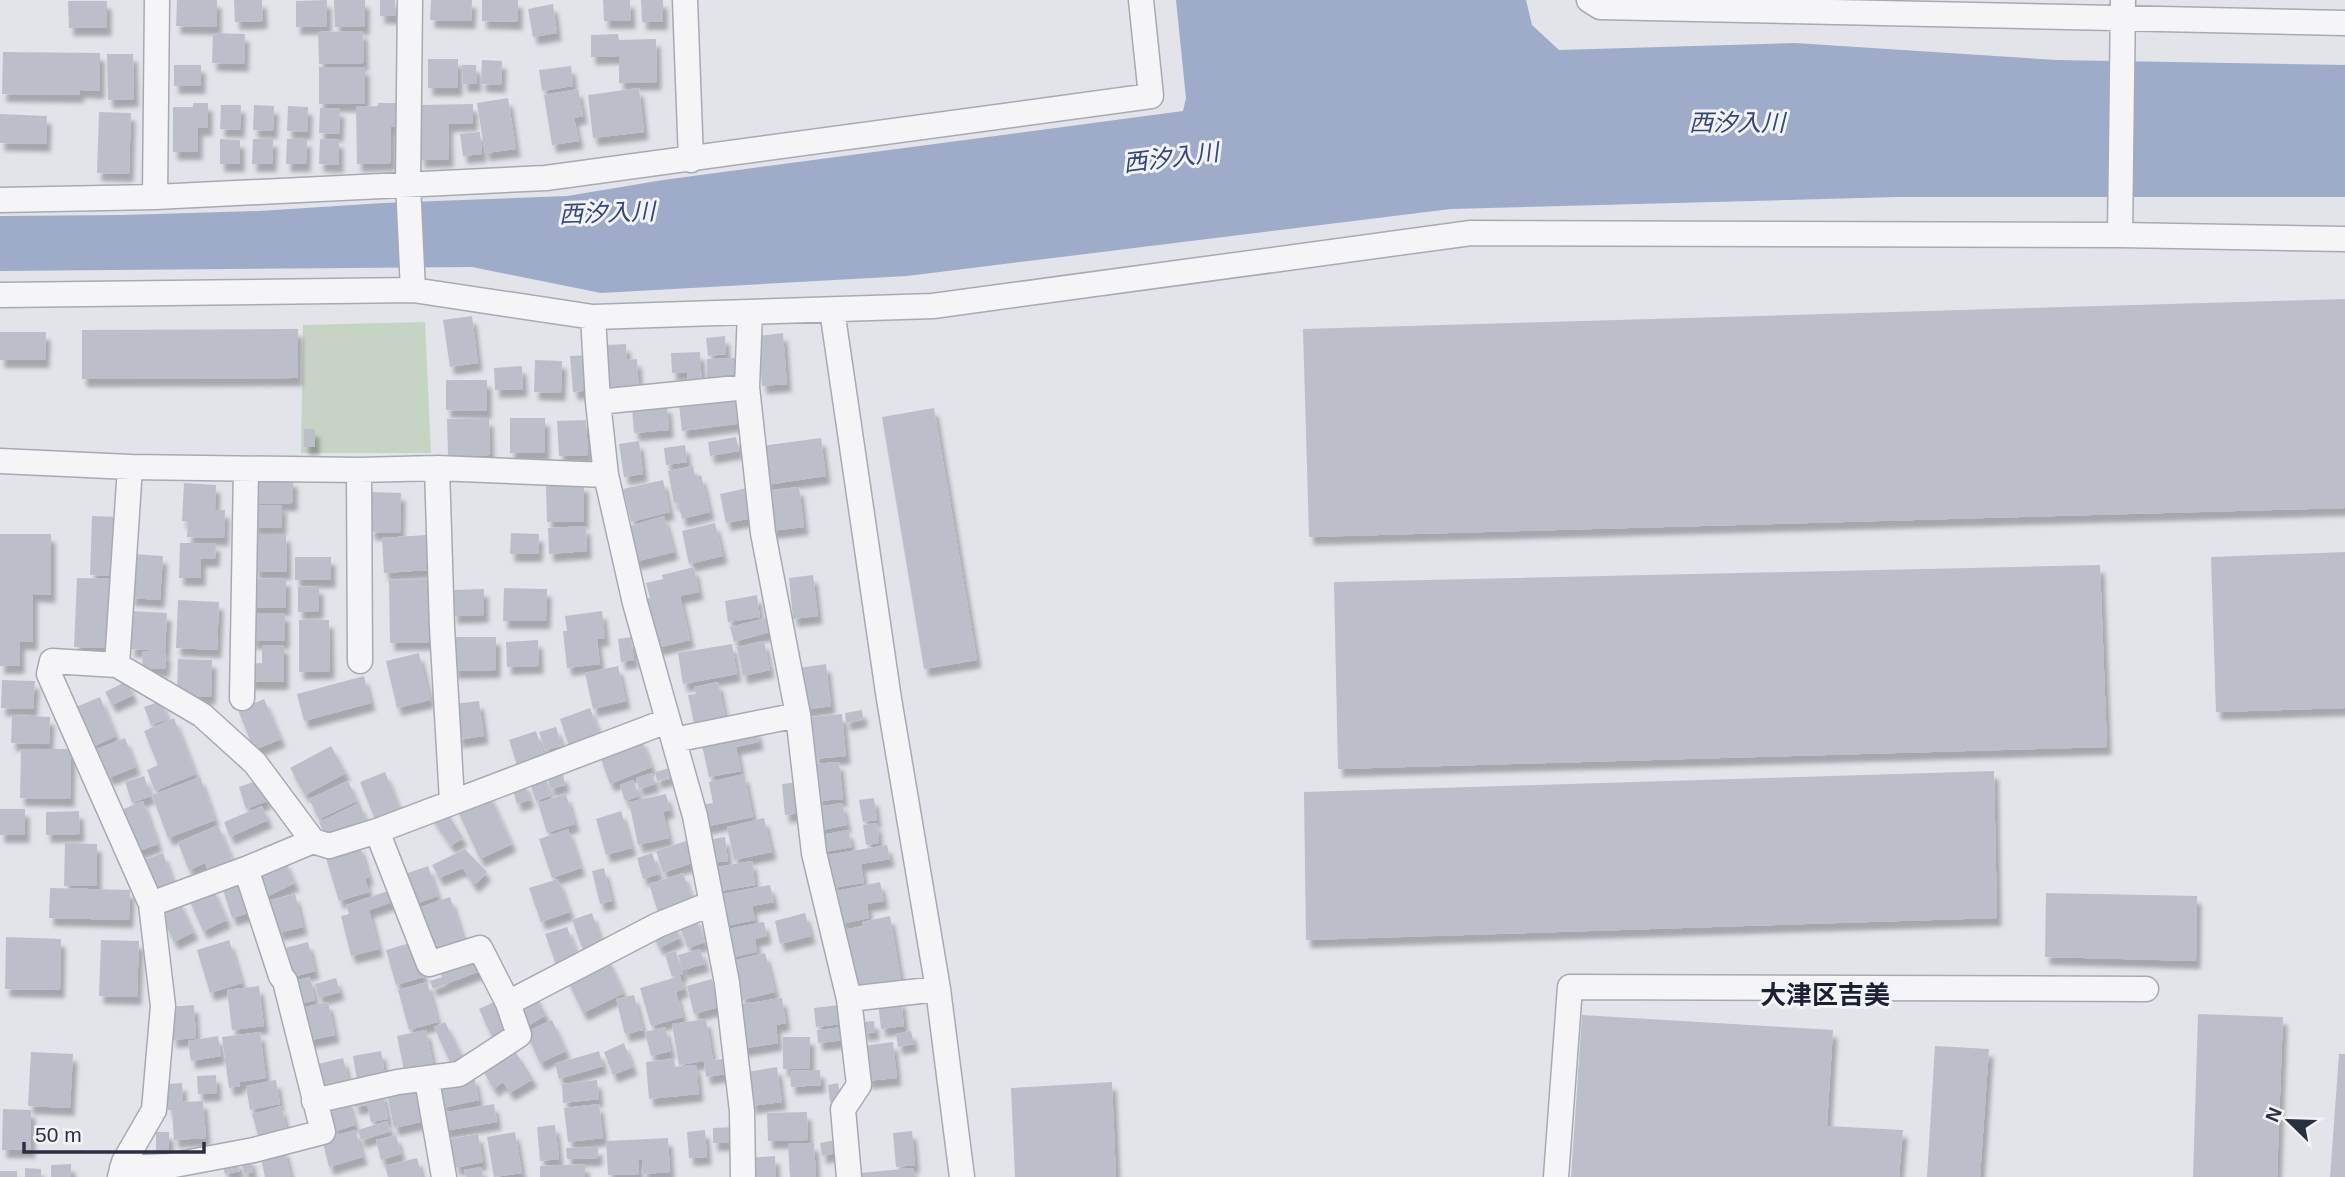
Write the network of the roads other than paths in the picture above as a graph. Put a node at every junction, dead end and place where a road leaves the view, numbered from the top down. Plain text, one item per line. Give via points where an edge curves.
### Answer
1 (158, 0) edge
2 (410, 0) edge
3 (685, 0) edge
4 (1141, 0) edge
5 (1589, 0) edge
6 (2123, 10) edge
7 (2345, 23) edge
8 (691, 160) junction
9 (408, 184) junction
10 (155, 197) junction
11 (0, 200) edge
12 (2120, 236) junction
13 (2345, 239) edge
14 (413, 290) junction
15 (0, 295) edge
16 (832, 310) junction
17 (750, 312) junction
18 (593, 317) junction
19 (747, 387) junction
20 (598, 402) junction
21 (0, 461) edge
22 (130, 467) junction
23 (437, 468) junction
24 (246, 469) junction
25 (359, 470) junction
26 (606, 475) junction
27 (360, 661) dead end
28 (117, 665) junction
29 (242, 698) dead end
30 (798, 715) junction
31 (671, 730) junction
32 (452, 801) junction
33 (377, 831) junction
34 (313, 841) junction
35 (246, 869) junction
36 (151, 904) junction
37 (710, 904) junction
38 (938, 989) junction
39 (2146, 989) dead end
40 (849, 999) junction
41 (508, 1003) junction
42 (427, 1080) junction
43 (314, 1101) junction
44 (121, 1172) edge
45 (444, 1177) edge
46 (743, 1177) edge
47 (849, 1177) edge
48 (962, 1177) edge
49 (1556, 1177) edge

1 - 10 street
2 - 9 street
3 - 8 street
4 - 8 street via 1152,96
5 - 6 street via 1600,7
6 - 7 street
6 - 12 street
8 - 9 street via 546,178
9 - 10 street
9 - 14 street
10 - 11 street
12 - 13 street
12 - 16 street via 1471,233 933,306
14 - 15 street
14 - 18 street
16 - 17 street
16 - 38 street via 887,686
17 - 18 street
17 - 19 street
18 - 20 street
19 - 20 street
19 - 30 street via 763,533
20 - 26 street
21 - 22 street
22 - 24 street
22 - 28 street
23 - 25 street
23 - 26 street
23 - 32 street
24 - 25 street
24 - 29 street
25 - 27 street
26 - 31 street via 635,603
28 - 34 street via 202,715 255,763
28 - 36 street via 52,661 49,674
30 - 31 street
30 - 40 street via 814,853
31 - 32 street
31 - 37 street via 695,816
32 - 33 street
33 - 34 street via 329,846
33 - 41 street via 429,964 480,948
34 - 35 street
35 - 36 street
35 - 43 street via 285,981
36 - 44 street via 163,1006 154,1110
37 - 41 street via 658,925
37 - 46 street via 727,983 742,1111
38 - 40 street
38 - 48 street
39 - 49 street via 1570,987
40 - 47 street via 859,1085 843,1109
41 - 42 street via 519,1035 459,1074
42 - 43 street
42 - 45 street
43 - 44 street via 323,1132 254,1150

